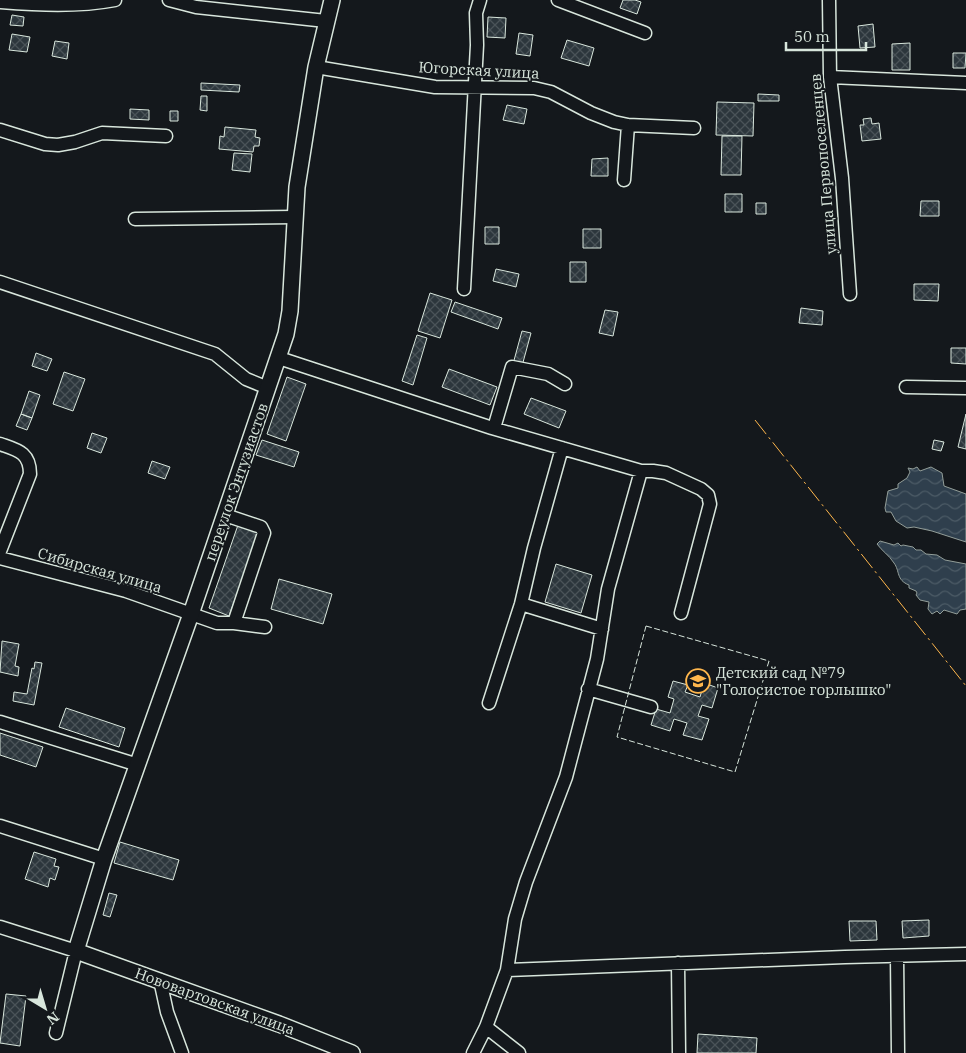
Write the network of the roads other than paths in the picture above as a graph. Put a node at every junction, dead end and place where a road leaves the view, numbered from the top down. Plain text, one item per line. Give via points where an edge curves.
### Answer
1 (115, 0) edge
2 (170, 0) edge
3 (332, 0) edge
4 (480, 0) edge
5 (558, 0) edge
6 (829, 0) edge
7 (0, 2) edge
8 (326, 21) junction
9 (645, 33) dead end
10 (316, 67) junction
11 (830, 77) junction
12 (966, 83) edge
13 (474, 88) junction
14 (628, 125) junction
15 (694, 128) dead end
16 (0, 130) edge
17 (166, 136) dead end
18 (624, 180) dead end
19 (295, 217) junction
20 (135, 219) dead end
21 (0, 282) edge
22 (464, 289) dead end
23 (850, 294) dead end
24 (279, 358) junction
25 (565, 384) dead end
26 (906, 387) dead end
27 (268, 388) junction
28 (966, 388) edge
29 (494, 428) junction
30 (0, 444) edge
31 (562, 448) junction
32 (641, 471) junction
33 (225, 516) junction
34 (0, 551) edge
35 (0, 558) edge
36 (521, 604) junction
37 (681, 613) dead end
38 (191, 614) junction
39 (234, 623) junction
40 (265, 627) dead end
41 (602, 629) junction
42 (588, 689) junction
43 (490, 702) dead end
44 (651, 707) dead end
45 (0, 722) edge
46 (138, 764) junction
47 (0, 826) edge
48 (104, 859) junction
49 (0, 926) edge
50 (966, 954) edge
51 (896, 956) junction
52 (74, 958) junction
53 (678, 963) junction
54 (507, 970) junction
55 (160, 980) junction
56 (486, 1027) junction
57 (56, 1033) dead end
58 (182, 1053) edge
59 (352, 1053) edge
60 (473, 1053) edge
61 (519, 1053) edge
62 (680, 1053) edge
63 (898, 1053) edge

1 - 7 street via 93,4
2 - 8 street
3 - 8 main road, переулок Энтузиастов
4 - 13 street via 476,13
5 - 9 street
6 - 11 street, улица Первопоселенцев
8 - 10 main road, переулок Энтузиастов
10 - 13 street, Югорская улица via 435,87
10 - 19 main road, переулок Энтузиастов
11 - 12 street
11 - 23 street, улица Первопоселенцев via 842,178
13 - 14 street, Югорская улица via 534,88 552,92 591,113
13 - 22 street
14 - 15 street, Югорская улица
14 - 18 street
16 - 17 street via 58,145 102,133
19 - 20 street
19 - 24 main road, переулок Энтузиастов via 290,311
21 - 27 street via 215,354 246,379
24 - 27 main road, переулок Энтузиастов
24 - 29 street
25 - 29 street via 548,374 512,367
26 - 28 street
27 - 33 main road, переулок Энтузиастов
29 - 31 street
30 - 34 street via 20,451 30,464 30,474
31 - 32 street
31 - 36 street
32 - 37 street via 666,473 708,495 710,504
32 - 41 street via 608,589
33 - 38 main road, переулок Энтузиастов
33 - 39 street via 261,527 264,533
35 - 38 street, Сибирская улица via 126,591
36 - 41 street
36 - 43 street
38 - 39 street, Сибирская улица via 217,623
38 - 46 main road, переулок Энтузиастов
39 - 40 street, Сибирская улица
41 - 42 street
42 - 44 street
42 - 54 street via 566,777 515,919
45 - 46 street
46 - 48 main road, переулок Энтузиастов
47 - 48 street
48 - 52 main road, переулок Энтузиастов
49 - 52 street
50 - 51 street
51 - 53 street
51 - 63 street
52 - 55 main road, Нововартовская улица
52 - 57 street
53 - 54 street
53 - 62 street
54 - 56 street
55 - 58 street via 167,1012
55 - 59 main road, Нововартовская улица
56 - 60 street
56 - 61 street

